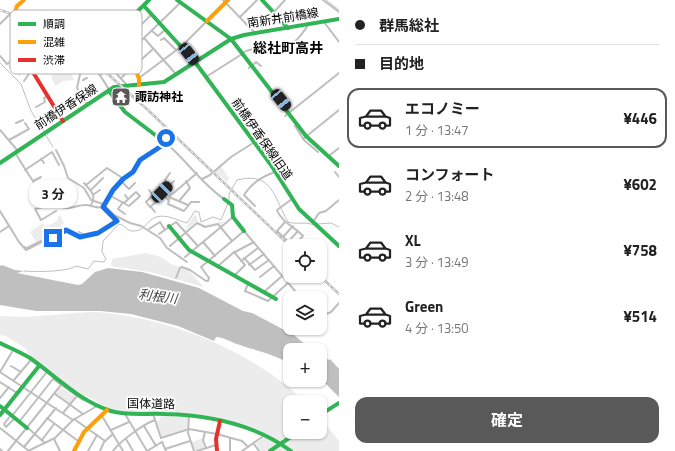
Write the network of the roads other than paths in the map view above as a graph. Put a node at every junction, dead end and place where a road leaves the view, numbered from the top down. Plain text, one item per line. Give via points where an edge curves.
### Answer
1 (24, 0) edge
2 (149, 0) edge
3 (257, 0) edge
4 (262, 0) edge
5 (286, 0) edge
6 (323, 0) edge
7 (181, 1) edge
8 (226, 1) edge
9 (144, 6) junction
10 (16, 10) edge
11 (140, 10) edge
12 (274, 12) junction
13 (339, 12) edge
14 (152, 14) junction
15 (10, 16) edge
16 (240, 17) junction
17 (339, 19) edge
18 (207, 21) junction
19 (160, 22) junction
20 (324, 22) junction
21 (0, 24) edge
22 (142, 24) edge
23 (306, 25) junction
24 (166, 28) junction
25 (288, 28) junction
26 (152, 30) junction
27 (255, 33) junction
28 (172, 34) junction
29 (144, 38) joint
30 (231, 39) junction
31 (161, 40) dead end
32 (166, 40) junction
33 (339, 42) edge
34 (182, 46) junction
35 (153, 49) junction
36 (176, 50) junction
37 (243, 53) junction
38 (0, 56) edge
39 (142, 58) edge
40 (163, 59) junction
41 (10, 62) edge
42 (195, 62) junction
43 (251, 66) junction
44 (261, 66) dead end
45 (339, 73) edge
46 (28, 74) edge
47 (34, 74) edge
48 (80, 74) edge
49 (97, 74) edge
50 (116, 74) edge
51 (124, 74) edge
52 (137, 74) edge
53 (176, 74) junction
54 (206, 77) junction
55 (87, 78) dead end
56 (120, 78) junction
57 (138, 79) junction
58 (83, 80) dead end
59 (24, 81) dead end
60 (139, 85) junction
61 (127, 86) junction
62 (109, 91) junction
63 (48, 96) junction
64 (88, 105) junction
65 (36, 107) dead end
66 (338, 112) edge
67 (288, 114) junction
68 (23, 120) dead end
69 (63, 121) junction
70 (25, 123) dead end
71 (16, 124) dead end
72 (0, 130) edge
73 (306, 136) junction
74 (9, 140) junction
75 (165, 142) junction
76 (254, 142) junction
77 (339, 148) edge
78 (16, 152) junction
79 (318, 152) dead end
80 (330, 155) junction
81 (41, 159) junction
82 (0, 163) edge
83 (44, 163) dead end
84 (339, 164) edge
85 (59, 165) dead end
86 (25, 170) junction
87 (275, 172) junction
88 (335, 172) dead end
89 (170, 173) dead end
90 (197, 173) junction
91 (97, 175) junction
92 (41, 177) dead end
93 (339, 178) edge
94 (124, 179) junction
95 (202, 179) junction
96 (33, 181) junction
97 (121, 181) junction
98 (174, 181) dead end
99 (186, 181) junction
100 (57, 183) dead end
101 (135, 183) dead end
102 (169, 185) junction
103 (90, 190) junction
104 (100, 190) dead end
105 (149, 190) dead end
106 (73, 191) dead end
107 (162, 192) junction
108 (94, 194) junction
109 (67, 195) junction
110 (124, 195) dead end
111 (111, 196) junction
112 (154, 196) junction
113 (128, 199) junction
114 (169, 199) junction
115 (292, 199) junction
116 (49, 200) junction
117 (339, 200) edge
118 (178, 201) junction
119 (227, 201) joint
120 (199, 202) dead end
121 (123, 203) junction
122 (57, 205) junction
123 (91, 205) junction
124 (188, 205) junction
125 (104, 206) junction
126 (255, 206) dead end
127 (151, 207) junction
128 (0, 211) edge
129 (56, 211) dead end
130 (155, 212) dead end
131 (125, 214) dead end
132 (233, 217) junction
133 (285, 222) junction
134 (316, 224) junction
135 (9, 226) junction
136 (170, 226) junction
137 (293, 226) junction
138 (220, 227) junction
139 (149, 229) dead end
140 (165, 230) junction
141 (244, 231) junction
142 (299, 231) junction
143 (0, 232) edge
144 (80, 232) dead end
145 (186, 232) junction
146 (159, 234) dead end
147 (86, 236) junction
148 (283, 237) joint
149 (178, 238) junction
150 (291, 239) edge
151 (301, 239) edge
152 (232, 241) junction
153 (203, 242) junction
154 (254, 242) junction
155 (170, 246) dead end
156 (198, 246) junction
157 (339, 246) edge
158 (258, 248) junction
159 (192, 252) junction
160 (234, 252) junction
161 (264, 254) junction
162 (215, 256) junction
163 (185, 258) dead end
164 (244, 258) junction
165 (269, 260) junction
166 (208, 261) junction
167 (241, 261) junction
168 (249, 265) junction
169 (218, 266) junction
170 (274, 266) junction
171 (234, 276) junction
172 (282, 276) joint
173 (260, 277) dead end
174 (176, 278) dead end
175 (288, 283) joint
176 (249, 284) junction
177 (295, 291) edge
178 (264, 292) junction
179 (274, 298) junction
180 (339, 303) edge
181 (327, 313) edge
182 (0, 343) edge
183 (12, 352) dead end
184 (30, 361) dead end
185 (11, 366) dead end
186 (39, 366) junction
187 (0, 372) edge
188 (21, 372) junction
189 (46, 373) dead end
190 (14, 380) junction
191 (0, 382) edge
192 (61, 385) junction
193 (23, 386) junction
194 (9, 387) junction
195 (18, 392) junction
196 (31, 392) junction
197 (54, 393) junction
198 (76, 396) junction
199 (39, 397) junction
200 (0, 398) edge
201 (83, 400) dead end
202 (47, 402) junction
203 (339, 404) edge
204 (70, 405) junction
205 (0, 406) edge
206 (97, 406) junction
207 (56, 408) junction
208 (4, 410) junction
209 (107, 410) junction
210 (327, 412) edge
211 (63, 413) junction
212 (0, 414) edge
213 (83, 414) junction
214 (125, 414) junction
215 (153, 414) junction
216 (189, 415) junction
217 (12, 416) junction
218 (102, 416) junction
219 (47, 418) junction
220 (74, 419) junction
221 (155, 420) junction
222 (220, 421) junction
223 (19, 422) junction
224 (129, 422) junction
225 (54, 424) junction
226 (144, 426) junction
227 (88, 427) junction
228 (0, 428) edge
229 (27, 428) junction
230 (188, 429) junction
231 (62, 430) junction
232 (110, 430) junction
233 (135, 432) junction
234 (205, 432) junction
235 (35, 434) junction
236 (97, 434) junction
237 (113, 434) junction
238 (217, 434) junction
239 (265, 435) junction
240 (161, 438) junction
241 (230, 438) junction
242 (54, 439) junction
243 (126, 439) junction
244 (285, 439) edge
245 (288, 439) edge
246 (42, 440) junction
247 (16, 441) junction
248 (78, 441) junction
249 (105, 441) junction
250 (190, 441) junction
251 (162, 442) junction
252 (45, 443) junction
253 (254, 443) junction
254 (119, 444) junction
255 (216, 445) junction
256 (156, 446) junction
257 (24, 447) junction
258 (248, 447) junction
259 (206, 448) junction
260 (165, 450) edge
261 (8, 451) edge
262 (28, 451) edge
263 (60, 451) edge
264 (74, 451) edge
265 (88, 451) edge
266 (100, 451) edge
267 (113, 451) edge
268 (123, 451) edge
269 (133, 451) edge
270 (194, 451) edge
271 (197, 451) edge
272 (217, 451) edge
273 (230, 451) edge
274 (242, 451) edge
275 (259, 451) edge
276 (267, 451) edge
277 (270, 451) edge
278 (291, 451) edge

1 - 10 street
2 - 9 street
3 - 16 street
4 - 12 street
5 - 12 street
6 - 13 street
7 - 18 street
7 - 19 street
8 - 16 street
8 - 18 street
9 - 11 street
9 - 14 street, 前橋伊香保線旧道
12 - 25 street
14 - 19 street, 前橋伊香保線旧道
14 - 22 street
15 - 21 street
16 - 27 street
17 - 20 street, 南新井前橋線
18 - 30 street
18 - 34 street
19 - 24 street, 前橋伊香保線旧道
19 - 26 street
20 - 23 street, 南新井前橋線
20 - 33 street
23 - 25 street, 南新井前橋線
23 - 37 street via 299,37 289,46 252,49
24 - 26 street via 158,36
24 - 28 street, 前橋伊香保線旧道
25 - 27 street, 南新井前橋線
26 - 29 street
27 - 30 street, 南新井前橋線
28 - 32 street
28 - 34 street, 前橋伊香保線旧道
29 - 35 street
30 - 37 street
30 - 42 street, 前橋伊香保線
31 - 32 street via 164,37
32 - 36 street
34 - 36 street
34 - 42 street, 前橋伊香保線旧道
35 - 39 street
35 - 40 street
36 - 40 street
37 - 43 street
37 - 54 street
38 - 41 street via 8,64
40 - 53 street
40 - 57 street
42 - 53 street, 前橋伊香保線
42 - 54 street, 前橋伊香保線旧道
43 - 44 street via 257,62
43 - 67 street
45 - 67 street
46 - 59 street
47 - 63 street
48 - 64 street via 77,88
49 - 62 street
50 - 56 street
51 - 56 street
52 - 57 street
53 - 60 street, 前橋伊香保線 via 163,82
54 - 76 street, 前橋伊香保線旧道
55 - 58 street
56 - 61 street
57 - 60 street
60 - 61 street, 前橋伊香保線
61 - 62 street, 前橋伊香保線
62 - 64 street, 前橋伊香保線
62 - 75 street via 125,112
63 - 65 street
63 - 69 street
64 - 69 street, 前橋伊香保線
66 - 73 street
67 - 73 street
67 - 73 street
68 - 71 street
69 - 78 street, 前橋伊香保線
70 - 74 street via 29,129
72 - 74 street
73 - 79 street
73 - 80 street
73 - 84 street
74 - 78 street
75 - 90 street
75 - 94 street via 144,157
76 - 87 street, 前橋伊香保線旧道
76 - 95 street
77 - 80 street
78 - 82 street, 前橋伊香保線
78 - 86 street
80 - 84 street
81 - 83 street
81 - 85 street via 52,152
81 - 86 street
86 - 96 street
87 - 115 street, 前橋伊香保線旧道
87 - 126 street via 250,185 244,195
88 - 93 street
89 - 102 street via 164,180
90 - 95 street
90 - 99 street
91 - 94 street via 107,168
91 - 103 street via 102,179
91 - 103 street via 85,184
92 - 96 street
94 - 97 street
95 - 119 street via 210,189
96 - 116 street
97 - 101 street via 128,189
97 - 111 street
98 - 102 street
99 - 114 street
99 - 118 street via 190,188
100 - 109 street
102 - 107 street
103 - 108 street
104 - 108 street
105 - 112 street
106 - 109 street
107 - 112 street
107 - 114 street
108 - 123 street
109 - 122 street
110 - 113 street
111 - 121 street
111 - 125 street
112 - 127 street via 158,201
112 - 127 street via 146,202
113 - 121 street
113 - 121 street via 136,192 140,196 129,206
114 - 118 street
114 - 124 street via 169,206 183,211
115 - 133 street via 277,210
115 - 134 street, 前橋伊香保線旧道 via 301,212
116 - 122 street
116 - 129 street via 43,207 35,209 41,220
117 - 134 street via 318,214
118 - 124 street
119 - 132 street via 233,207
120 - 124 street via 190,202
121 - 131 street via 118,209
122 - 123 street via 67,208
123 - 125 street via 99,208
125 - 147 street via 117,221 101,232
127 - 130 street
128 - 135 street
132 - 138 street
132 - 141 street
133 - 137 street
133 - 148 street via 277,230
134 - 157 street, 前橋伊香保線旧道
135 - 143 street
135 - 147 street via 26,250 65,230 80,237
136 - 140 street
136 - 145 street via 176,222
136 - 149 street
137 - 142 street
137 - 148 street
138 - 145 street via 217,224 204,227 197,223
138 - 152 street
138 - 153 street
139 - 140 street via 160,222
140 - 146 street
141 - 152 street
141 - 154 street
142 - 150 street
142 - 151 street via 303,237
144 - 147 street
145 - 149 street
145 - 156 street
149 - 155 street
149 - 159 street
152 - 162 street
153 - 156 street
153 - 162 street
154 - 158 street
154 - 160 street
156 - 159 street
158 - 161 street
158 - 164 street
159 - 163 street
159 - 166 street
160 - 167 street
160 - 169 street
161 - 165 street
161 - 168 street
162 - 166 street
164 - 167 street
164 - 168 street
165 - 168 street via 254,270
165 - 170 street
166 - 169 street
166 - 174 street via 201,267 209,278 208,281 182,267
167 - 171 street via 245,266
169 - 171 street
170 - 172 street
170 - 173 street
171 - 176 street
172 - 178 street
175 - 177 street
175 - 179 street
176 - 178 street
176 - 179 street via 245,291 251,295 268,301
178 - 179 street
180 - 181 street
182 - 186 street, 国体道路
183 - 187 street
184 - 188 street
185 - 188 street
186 - 193 street
186 - 206 street, 国体道路
187 - 190 street
188 - 190 street
189 - 196 street
190 - 193 street
191 - 194 street
192 - 197 street
192 - 198 street
192 - 199 street via 53,379
193 - 195 street
193 - 196 street
194 - 195 street
194 - 200 street
195 - 208 street
196 - 199 street
196 - 217 street
197 - 202 street
197 - 204 street
198 - 201 street
198 - 204 street
199 - 202 street
199 - 223 street
202 - 207 street
202 - 229 street
203 - 210 street
204 - 211 street
204 - 213 street
205 - 208 street
206 - 209 street, 国体道路
206 - 213 street
207 - 211 street
207 - 219 street
208 - 212 street
208 - 217 street
209 - 214 street, 国体道路
209 - 218 street
211 - 220 street
213 - 220 street
214 - 215 street, 国体道路
214 - 224 street
215 - 216 street, 国体道路
215 - 221 street
216 - 222 street, 国体道路
216 - 230 street
217 - 217 street via 4,425 7,427
217 - 223 street
218 - 227 street
218 - 232 street
219 - 225 street
219 - 235 street
220 - 227 street
220 - 231 street
221 - 226 street
221 - 240 street
222 - 238 street
222 - 239 street, 国体道路
223 - 229 street
224 - 232 street
224 - 233 street
225 - 231 street
225 - 246 street
226 - 233 street
226 - 256 street
227 - 236 street
227 - 248 street
228 - 247 street
229 - 235 street
229 - 247 street
230 - 234 street
230 - 240 street
230 - 250 street
231 - 242 street
231 - 248 street
232 - 237 street
233 - 243 street
233 - 256 street via 148,451
234 - 238 street
234 - 259 street via 203,440
235 - 246 street
235 - 257 street
236 - 249 street
236 - 265 street
237 - 249 street
237 - 254 street
238 - 241 street
238 - 255 street
239 - 253 street
239 - 278 street, 国体道路
240 - 251 street
241 - 258 street via 244,442
241 - 273 street
242 - 252 street
242 - 263 street
243 - 254 street
243 - 269 street
244 - 276 street, bridge
245 - 277 street, bridge
246 - 252 street
247 - 257 street
247 - 261 street
248 - 264 street
249 - 266 street
250 - 260 street
250 - 270 street
251 - 256 street
251 - 260 street
252 - 262 street
253 - 258 street
253 - 275 street
254 - 267 street
254 - 268 street
255 - 259 street
255 - 272 street
257 - 262 street
258 - 274 street
259 - 271 street

